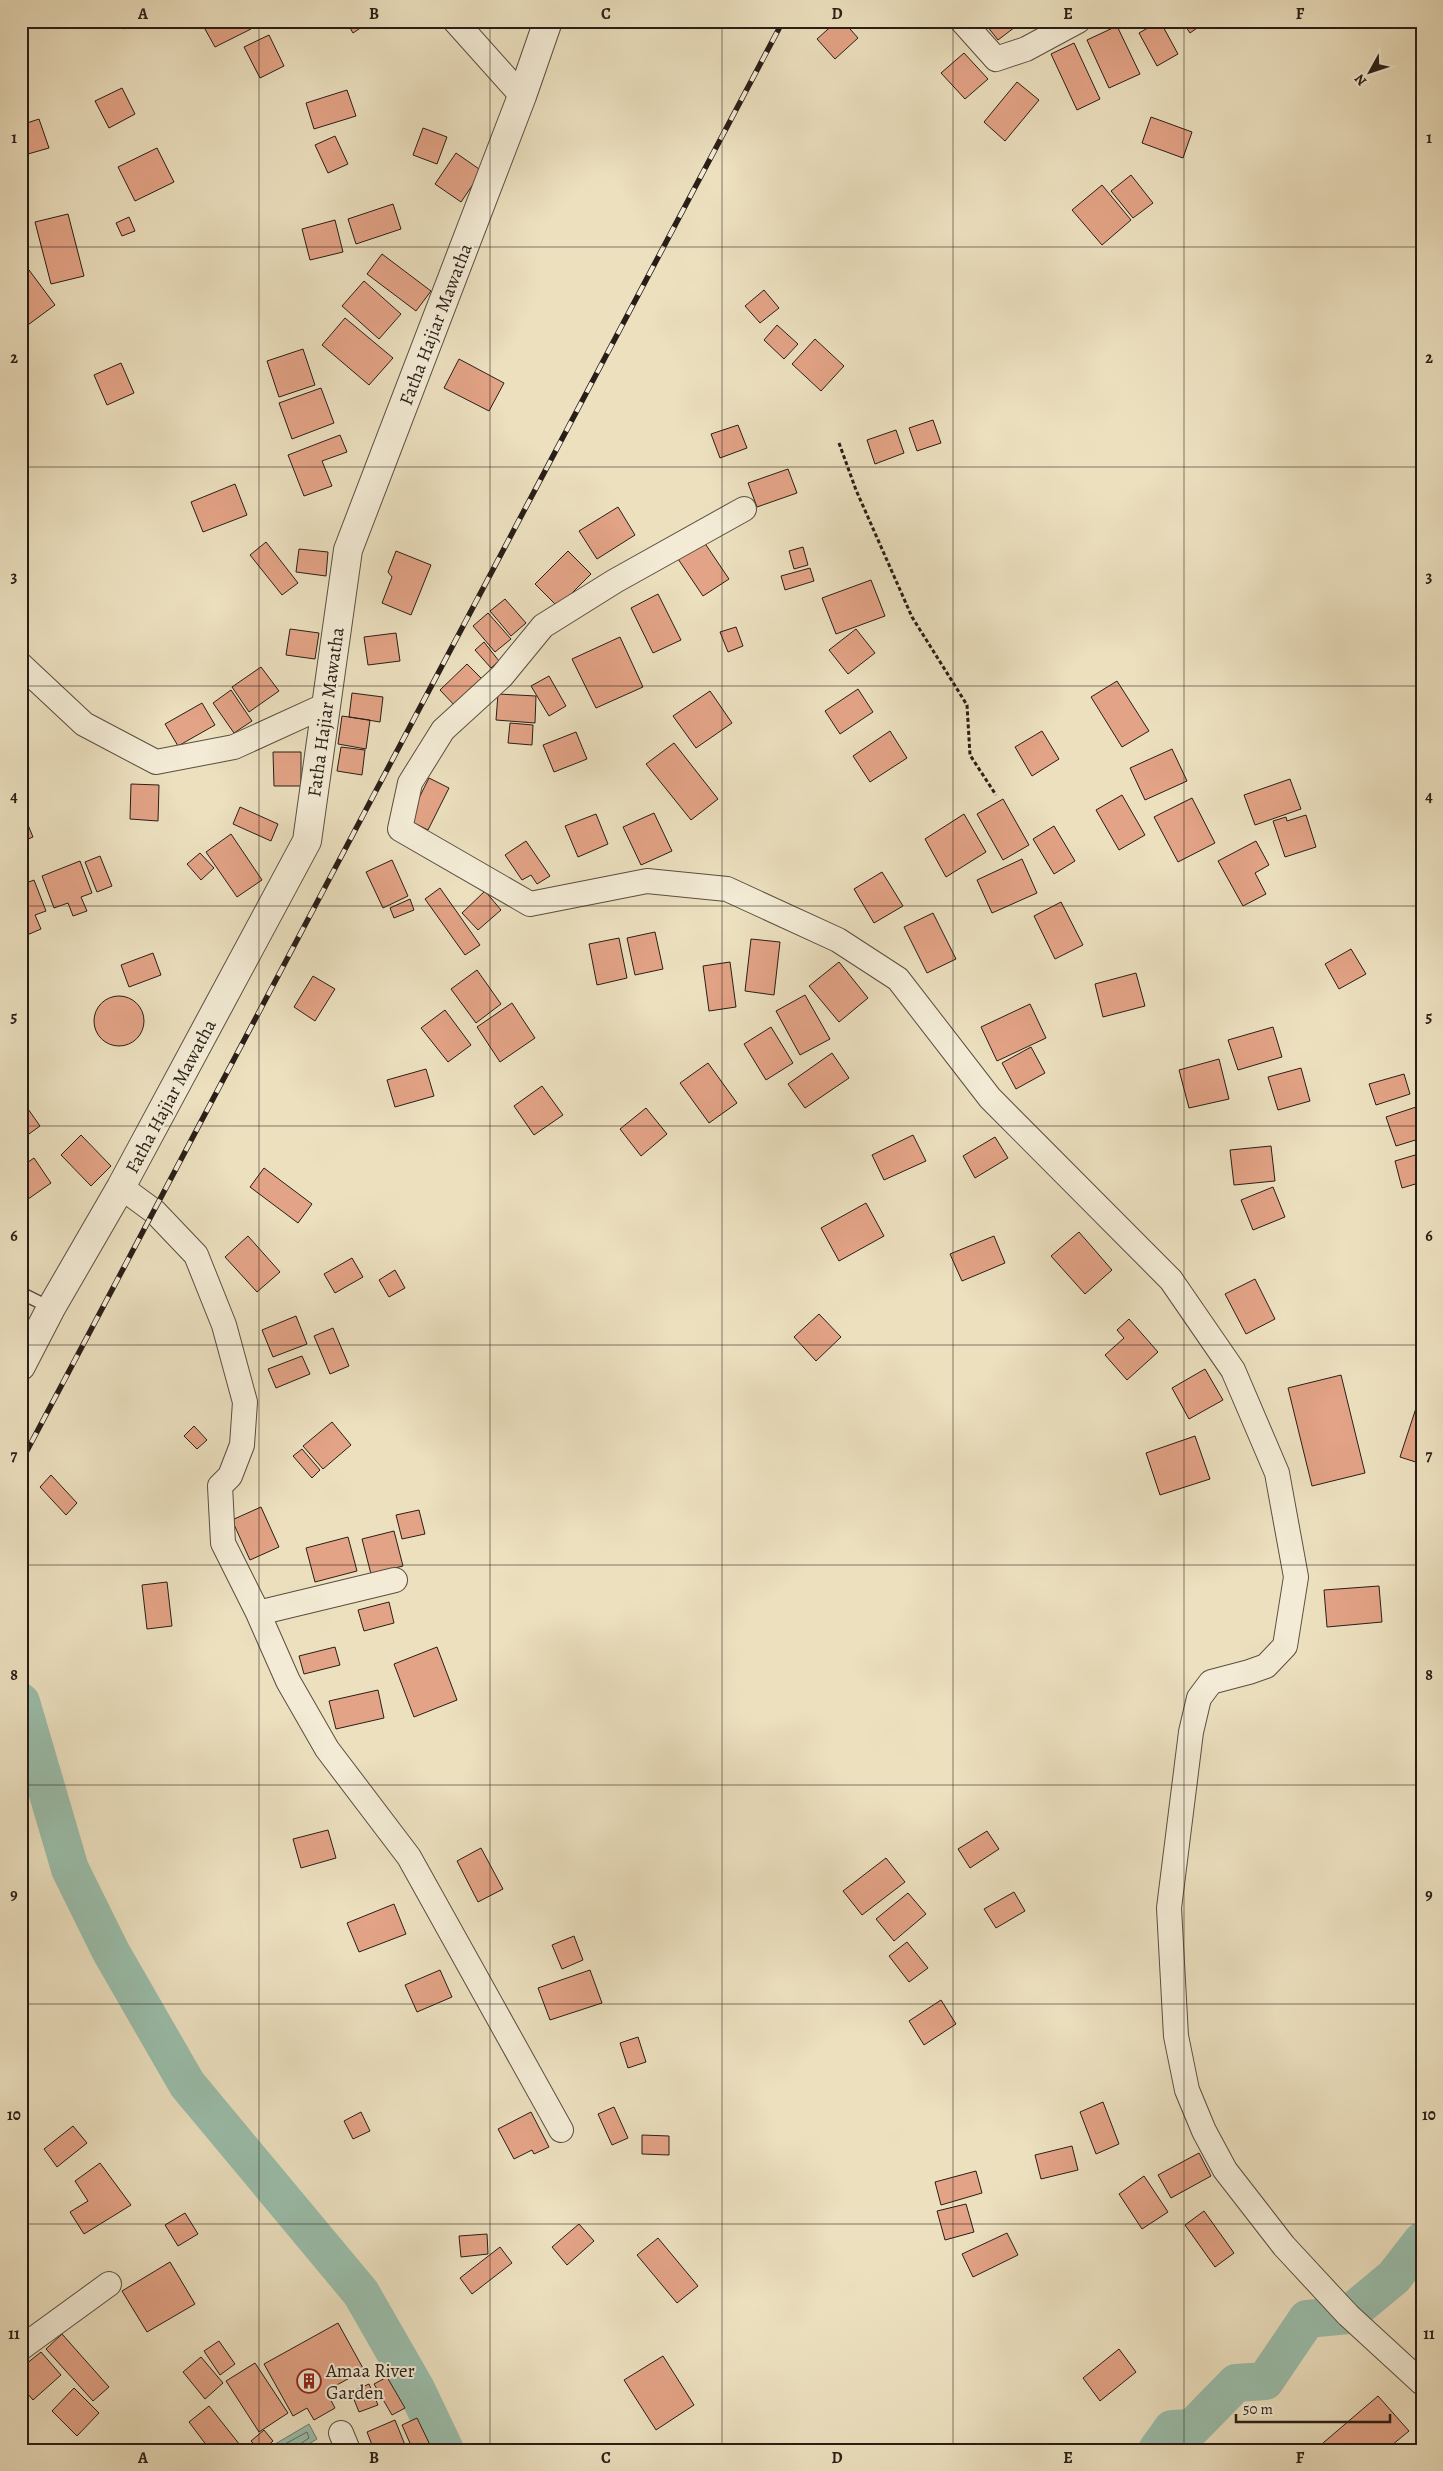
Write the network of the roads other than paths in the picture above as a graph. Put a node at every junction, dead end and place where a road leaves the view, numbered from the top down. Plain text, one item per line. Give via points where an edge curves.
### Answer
1 (455, 21) edge
2 (548, 21) edge
3 (962, 21) edge
4 (1078, 21) edge
5 (522, 96) junction
6 (744, 509) dead end
7 (21, 665) edge
8 (326, 705) junction
9 (121, 1188) junction
10 (21, 1292) edge
11 (51, 1308) junction
12 (21, 1366) edge
13 (394, 1580) dead end
14 (258, 1613) junction
15 (561, 2130) dead end
16 (109, 2284) dead end
17 (21, 2348) edge
18 (1422, 2382) edge

1 - 5 street
2 - 5 street, Fatha Hajiar Mawatha
3 - 4 street via 996,59 1026,49
5 - 8 street, Fatha Hajiar Mawatha via 348,550
6 - 18 street via 615,580 543,626 502,676 443,730 410,783 400,828 530,904 647,881 727,889 838,940 898,979 990,1098 1171,1280 1233,1370 1277,1473 1296,1577 1285,1646 1266,1666 1211,1682 1199,1698 1191,1732 1169,1908 1176,2036 1187,2090 1225,2170 1284,2246 1348,2315
7 - 8 street via 84,724 156,762 234,747
8 - 9 street, Fatha Hajiar Mawatha via 307,841
9 - 11 street, Fatha Hajiar Mawatha
9 - 14 street via 155,1212 196,1255 224,1325 245,1402 242,1445 230,1476 220,1486 223,1543
10 - 11 lane
11 - 12 street, Fatha Hajiar Mawatha
13 - 14 street
14 - 15 street via 288,1681 327,1749 409,1857
16 - 17 street

